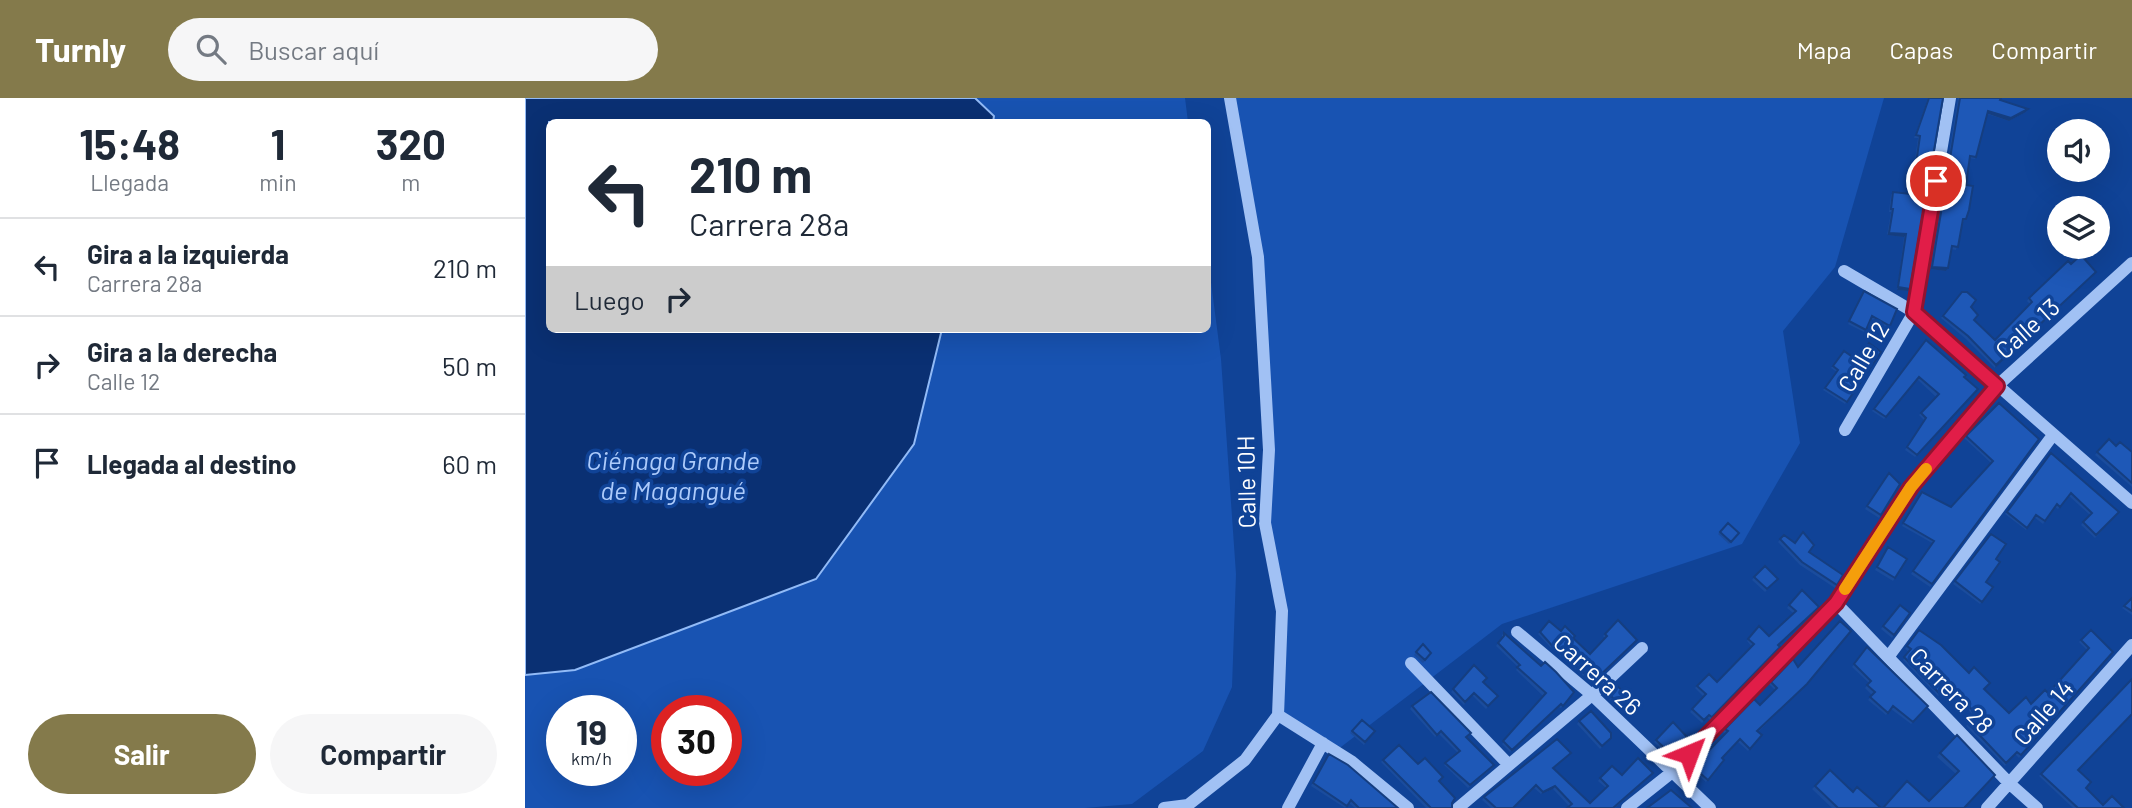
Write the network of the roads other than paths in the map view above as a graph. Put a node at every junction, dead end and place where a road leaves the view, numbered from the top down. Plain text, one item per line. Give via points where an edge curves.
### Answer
1 (1230, 98) edge
2 (1950, 98) edge
3 (2132, 263) edge
4 (1844, 271) dead end
5 (1914, 312) junction
6 (1997, 386) junction
7 (1845, 430) dead end
8 (2053, 435) junction
9 (2132, 503) edge
10 (1836, 603) junction
11 (1517, 632) dead end
12 (2132, 645) edge
13 (1642, 648) dead end
14 (1889, 656) junction
15 (1411, 663) dead end
16 (1592, 695) junction
17 (1277, 715) junction
18 (1323, 743) junction
19 (1509, 765) junction
20 (1671, 773) junction
21 (2010, 784) junction
22 (1164, 808) edge
23 (1288, 808) edge
24 (1408, 808) edge
25 (1458, 808) edge
26 (1627, 808) edge
27 (1710, 808) edge
28 (1987, 808) edge
29 (2036, 808) edge

1 - 17 street, Calle 10H via 1258,257 1269,450 1265,523 1282,611
2 - 5 street, Calle 12
3 - 6 street, Calle 13
4 - 5 street
5 - 6 street
5 - 7 street, Calle 12
6 - 8 street
6 - 10 street, Calle 13 via 1911,487
8 - 9 street
8 - 14 street
10 - 14 street, Carrera 28
10 - 20 street, Calle 13
11 - 16 street, Carrera 26
12 - 21 street, Calle 14
13 - 16 street
14 - 21 street, Carrera 28
15 - 19 street
16 - 19 street
16 - 20 street, Carrera 26
17 - 18 street
17 - 22 street via 1245,760 1188,805
18 - 23 street
18 - 24 street
19 - 25 street
20 - 26 street, Calle 13
20 - 27 street, Carrera 26
21 - 28 street, Calle 14
21 - 29 street, Carrera 28

